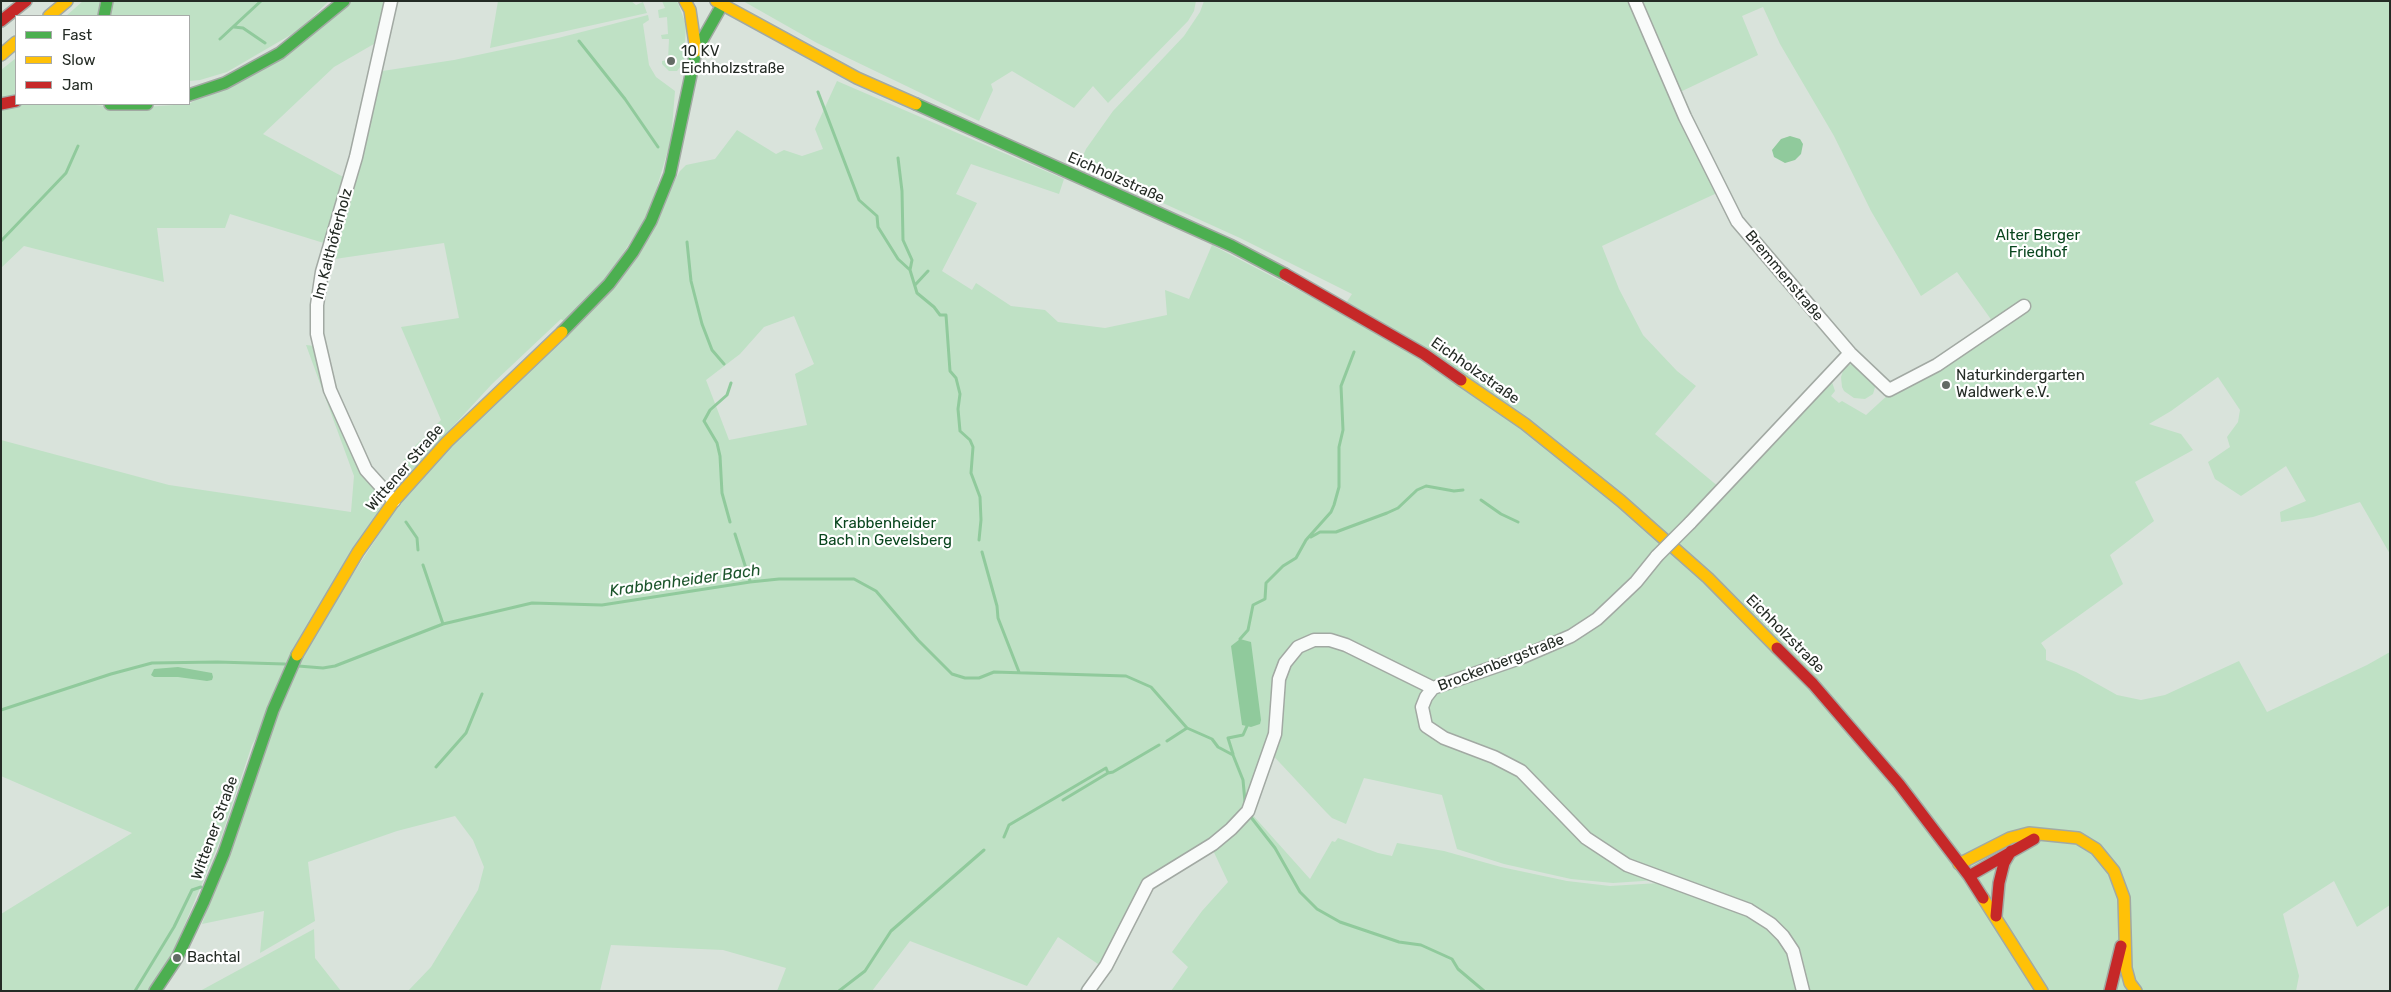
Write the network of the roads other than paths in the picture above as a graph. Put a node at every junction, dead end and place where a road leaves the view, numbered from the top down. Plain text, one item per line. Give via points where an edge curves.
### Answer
1 (26, 1) edge
2 (67, 1) edge
3 (107, 1) edge
4 (344, 1) edge
5 (391, 1) edge
6 (685, 1) edge
7 (1635, 1) edge
8 (719, 3) edge
9 (50, 15) edge
10 (104, 15) edge
11 (1, 21) edge
12 (15, 43) edge
13 (696, 51) junction
14 (1, 55) edge
15 (190, 89) edge
16 (203, 90) junction
17 (190, 95) edge
18 (15, 101) edge
19 (1, 104) edge
20 (2024, 306) dead end
21 (1850, 353) junction
22 (394, 501) junction
23 (1433, 688) junction
24 (2043, 834) junction
25 (2011, 851) junction
26 (1959, 864) junction
27 (1968, 876) junction
28 (1996, 916) junction
29 (2125, 936) junction
30 (2126, 968) junction
31 (155, 991) edge
32 (1088, 991) edge
33 (1803, 991) edge
34 (2042, 991) edge
35 (2110, 991) edge
36 (2122, 991) edge
37 (2136, 991) edge

1 - 11 main road
2 - 9 main road
3 - 10 main road
4 - 16 main road via 280,54 249,72
5 - 22 street, Im Kalthöferholz via 356,157 322,272 317,334 330,390 366,470
6 - 13 main road via 690,10
7 - 21 street, Bremmenstraße via 1685,117 1737,221
8 - 13 main road, Wittener Straße
8 - 26 main road, Eichholzstraße via 857,78 1232,246 1366,319 1473,387 1621,501 1708,578 1814,684 1899,784
12 - 14 main road
13 - 22 main road, Wittener Straße via 670,174 651,221 633,252 609,284 471,417
15 - 16 main road
16 - 17 main road
18 - 19 main road
20 - 21 street, Bremmenstraße via 1937,366 1889,390
21 - 23 street, Brockenbergstraße, bridge via 1636,582 1597,619 1572,636 1520,658
22 - 31 main road, Wittener Straße via 358,552 296,656 203,903 177,958
23 - 32 street via 1330,640 1314,640 1298,647 1285,663 1279,679 1275,734 1248,811 1213,844 1148,884 1106,966
23 - 33 street, Brockenbergstraße via 1422,708 1426,726 1444,738 1521,771 1586,838 1627,865 1749,910 1771,924 1793,951
24 - 25 main road
24 - 26 main road via 2028,833 2010,838
24 - 29 main road via 2078,838 2096,849 2107,861 2119,881 2124,898
25 - 27 main road
25 - 28 main road via 1999,882
26 - 27 main road, Eichholzstraße
27 - 28 main road, Eichholzstraße
28 - 34 main road, Eichholzstraße
29 - 30 main road
29 - 35 main road via 2118,952
30 - 36 main road
30 - 37 main road

